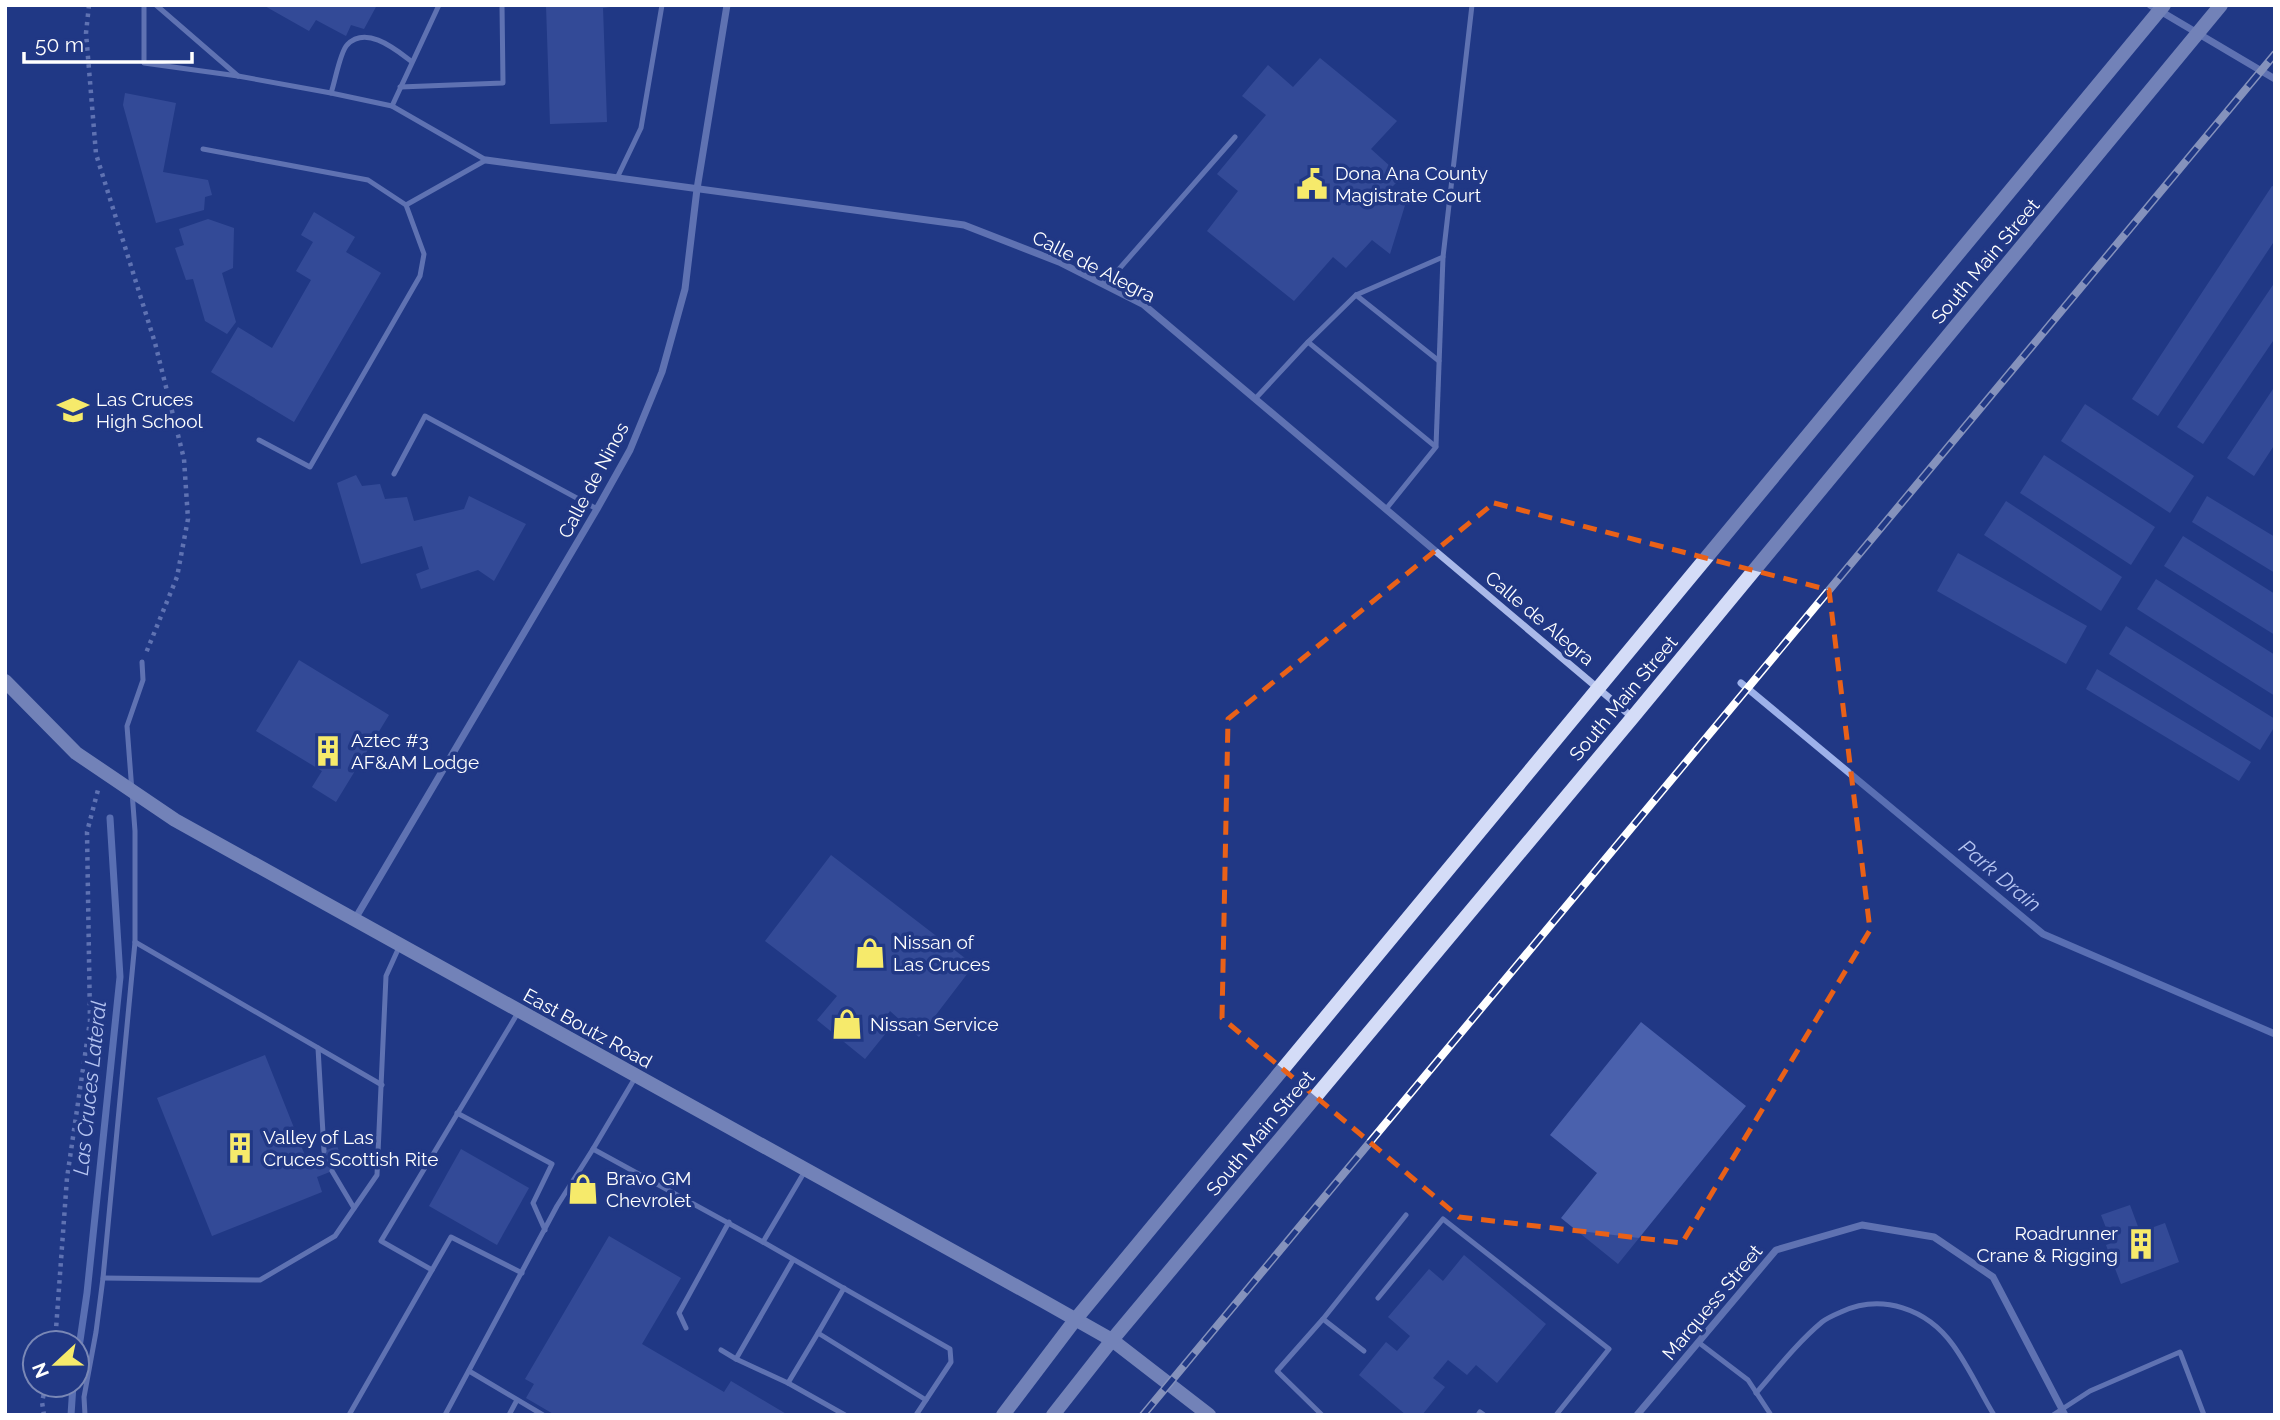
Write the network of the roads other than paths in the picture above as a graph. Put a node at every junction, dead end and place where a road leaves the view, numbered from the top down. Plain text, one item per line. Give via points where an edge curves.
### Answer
1 (144, 5) edge
2 (156, 5) edge
3 (439, 5) edge
4 (502, 5) edge
5 (662, 5) edge
6 (727, 5) edge
7 (1472, 5) edge
8 (2221, 5) edge
9 (2158, 7) edge
10 (2198, 33) junction
11 (411, 61) junction
12 (238, 76) junction
13 (2275, 79) edge
14 (400, 87) junction
15 (331, 93) junction
16 (392, 106) junction
17 (1235, 138) dead end
18 (203, 149) dead end
19 (486, 160) junction
20 (617, 178) junction
21 (697, 189) junction
22 (407, 205) junction
23 (1443, 257) junction
24 (1105, 285) junction
25 (1356, 295) junction
26 (1308, 342) junction
27 (1439, 361) junction
28 (1255, 399) junction
29 (259, 440) dead end
30 (1436, 447) junction
31 (394, 474) dead end
32 (597, 509) junction
33 (1386, 509) junction
34 (142, 662) road end
35 (5, 681) edge
36 (1600, 689) junction
37 (1633, 717) junction
38 (132, 791) junction
39 (355, 920) junction
40 (135, 942) junction
41 (400, 945) junction
42 (519, 1011) junction
43 (318, 1048) junction
44 (636, 1077) junction
45 (382, 1085) junction
46 (457, 1113) junction
47 (593, 1149) junction
48 (324, 1151) dead end
49 (332, 1171) dead end
50 (805, 1171) junction
51 (354, 1208) junction
52 (1406, 1215) dead end
53 (729, 1222) junction
54 (545, 1230) junction
55 (763, 1242) junction
56 (793, 1260) junction
57 (432, 1270) junction
58 (522, 1273) junction
59 (103, 1278) junction
60 (844, 1288) junction
61 (1378, 1298) dead end
62 (1323, 1319) junction
63 (1075, 1321) junction
64 (686, 1328) dead end
65 (818, 1333) junction
66 (1111, 1340) junction
67 (1699, 1342) junction
68 (721, 1350) dead end
69 (1364, 1351) dead end
70 (736, 1359) junction
71 (469, 1371) junction
72 (788, 1383) junction
73 (1756, 1393) junction
74 (517, 1400) junction
75 (926, 1400) junction
76 (2064, 1412) edge
77 (85, 1415) edge
78 (349, 1415) edge
79 (445, 1415) edge
80 (509, 1415) edge
81 (542, 1415) edge
82 (845, 1415) edge
83 (916, 1415) edge
84 (1003, 1415) edge
85 (1053, 1415) edge
86 (1209, 1415) edge
87 (1322, 1415) edge
88 (1478, 1415) edge
89 (1484, 1415) edge
90 (1556, 1415) edge
91 (1637, 1415) edge
92 (1771, 1415) edge
93 (1994, 1415) edge
94 (2053, 1415) edge
95 (2204, 1415) edge

1 - 12 lane via 144,63
2 - 12 lane
3 - 11 lane
4 - 14 lane via 503,83
5 - 20 lane via 641,128
6 - 21 street, Calle de Ninos
7 - 23 lane
8 - 10 main road, South Main Street
9 - 10 street
9 - 36 main road, South Main Street
10 - 13 street
10 - 37 main road, South Main Street
11 - 14 lane
11 - 15 lane via 379,39 359,37 346,46
12 - 15 lane
14 - 16 lane
15 - 16 lane
16 - 19 lane
17 - 24 lane
18 - 22 lane via 368,180
19 - 20 street, Calle de Alegra
19 - 22 lane
20 - 21 street, Calle de Alegra
21 - 24 street, Calle de Alegra via 964,225
21 - 32 street, Calle de Ninos via 685,289 662,372 630,450
22 - 29 lane via 424,254 420,276 310,467
23 - 25 lane
23 - 27 lane
24 - 28 street, Calle de Alegra via 1144,305
25 - 26 lane
25 - 27 lane
26 - 28 lane
26 - 30 lane
27 - 30 lane
28 - 33 street, Calle de Alegra
30 - 33 lane
31 - 32 lane via 425,416
32 - 39 street, Calle de Ninos
33 - 36 street, Calle de Alegra
34 - 38 lane via 143,680 127,726
35 - 38 main road, East Boutz Road via 76,753
36 - 37 street, Calle de Alegra
36 - 63 main road, South Main Street
37 - 66 main road, South Main Street
38 - 39 main road, East Boutz Road via 175,820
38 - 40 lane
39 - 41 main road, East Boutz Road
40 - 43 lane
40 - 59 lane
41 - 42 main road, East Boutz Road
41 - 45 lane via 386,976
42 - 44 main road, East Boutz Road
42 - 46 lane
43 - 45 lane
43 - 48 lane
44 - 47 lane
44 - 50 main road, East Boutz Road
45 - 51 lane via 377,1175
46 - 54 lane via 552,1164 533,1203
46 - 57 lane via 381,1241
47 - 53 lane
47 - 54 lane
49 - 51 lane
50 - 55 lane
50 - 63 main road, East Boutz Road
51 - 59 lane via 335,1236 260,1280
52 - 62 lane
53 - 55 lane
53 - 64 lane via 679,1313
54 - 58 lane
55 - 56 lane
56 - 60 lane
56 - 70 lane
57 - 58 lane via 451,1237
57 - 78 lane
58 - 71 lane
59 - 77 lane
60 - 65 lane
60 - 75 lane via 950,1349 951,1362
61 - 90 lane via 1443,1219 1609,1349
62 - 69 lane
62 - 87 lane via 1278,1371
63 - 66 main road, East Boutz Road
63 - 84 main road, South Main Street
65 - 72 lane
65 - 75 lane
66 - 85 main road, South Main Street
66 - 86 main road, East Boutz Road
67 - 73 lane via 1748,1380
67 - 76 street, Marquess Street via 1776,1250 1862,1226 1934,1237 1993,1277
67 - 91 street, Marquess Street
68 - 70 lane
70 - 72 lane
71 - 74 lane
71 - 79 lane
72 - 82 lane
73 - 92 lane
73 - 93 lane via 1824,1320 1853,1307 1879,1303 1903,1307 1934,1325 1953,1345
74 - 80 lane
74 - 81 lane
75 - 83 lane
76 - 94 lane
76 - 95 lane via 2090,1391 2180,1352
88 - 89 lane

